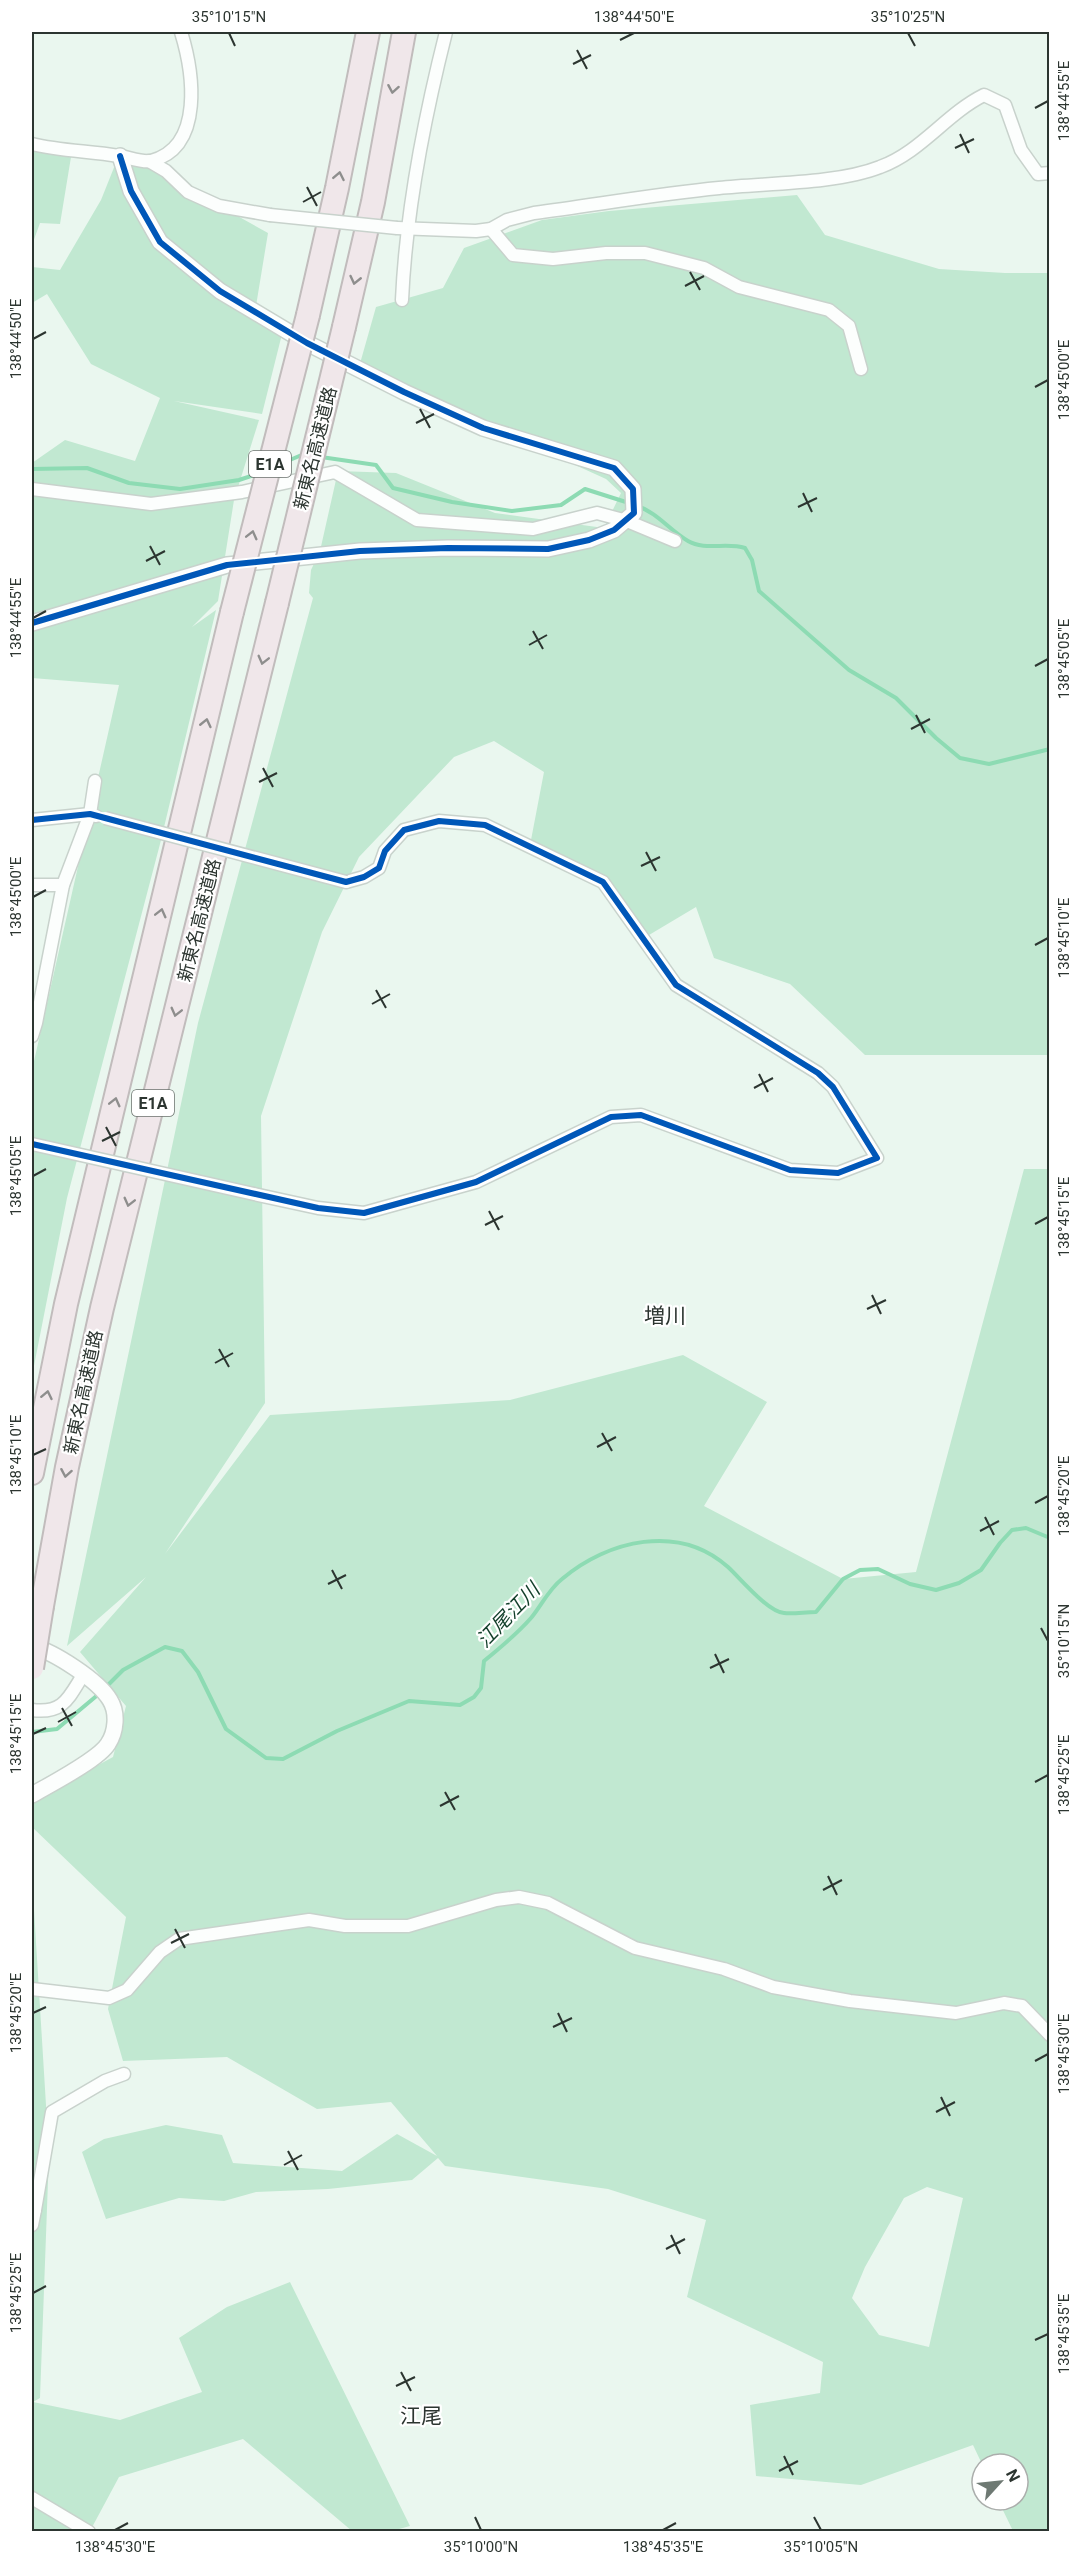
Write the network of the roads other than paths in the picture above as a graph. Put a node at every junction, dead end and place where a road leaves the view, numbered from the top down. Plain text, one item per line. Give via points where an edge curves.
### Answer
1 (181, 32) edge
2 (368, 32) edge
3 (404, 32) edge
4 (446, 32) edge
5 (32, 144) edge
6 (120, 156) junction
7 (149, 161) junction
8 (1050, 173) edge
9 (402, 229) junction
10 (491, 229) junction
11 (402, 300) dead end
12 (861, 369) dead end
13 (32, 489) edge
14 (631, 517) junction
15 (675, 541) dead end
16 (32, 623) edge
17 (95, 781) dead end
18 (90, 814) junction
19 (32, 820) edge
20 (32, 885) edge
21 (63, 885) junction
22 (32, 1035) edge
23 (32, 1144) edge
24 (32, 1473) edge
25 (32, 1646) edge
26 (32, 1668) edge
27 (83, 1675) junction
28 (32, 1710) edge
29 (32, 1795) edge
30 (32, 1989) edge
31 (1050, 2035) edge
32 (124, 2074) dead end
33 (33, 2210) edge
34 (32, 2225) edge
35 (32, 2498) edge
36 (89, 2532) edge

1 - 7 street via 191,100 186,133 172,150
24 -> 2 highway, 新東名高速道路 / E1A, bridge via 66,1304 232,612 308,315
3 -> 26 highway, 新東名高速道路 / E1A, bridge via 373,202 344,327 102,1308 67,1467
4 - 9 street
5 - 6 street
6 - 7 street
6 - 14 street via 131,191 160,242 220,291 307,343 483,428 614,468 633,489
7 - 9 street, bridge via 188,192 219,206
8 - 10 street via 1038,174 1021,150 1005,105 984,94 965,104 923,143 872,170 844,177 707,189 534,213
9 - 10 street
9 - 11 street
10 - 12 street via 513,255 553,259 645,253 704,268 739,287 829,310 849,326
13 - 14 street via 151,504 242,492 335,472 417,520 533,529 597,513
14 - 15 street
14 - 16 street via 614,530 590,540 548,549 360,551 227,565
17 - 18 street
18 - 19 street
18 - 21 street
18 - 23 street, bridge via 346,882 379,868 385,851 404,830 438,820 485,825 603,882 676,985 818,1073 833,1087 877,1158 838,1173 790,1170 641,1115 611,1117 476,1182 364,1214 318,1208
20 - 21 street
21 - 22 street
25 - 27 street via 69,1663
27 - 28 street via 66,1703 48,1712
27 - 29 street via 110,1700 116,1720 108,1746 75,1771
30 - 31 street via 109,1998 127,1990 160,1952 178,1939 309,1920 345,1926 408,1926 519,1897 548,1903 635,1947 724,1969 773,1987 850,2001 956,2013 1004,2003 1022,2006
32 - 33 street via 52,2112
33 - 34 street
35 - 36 street

